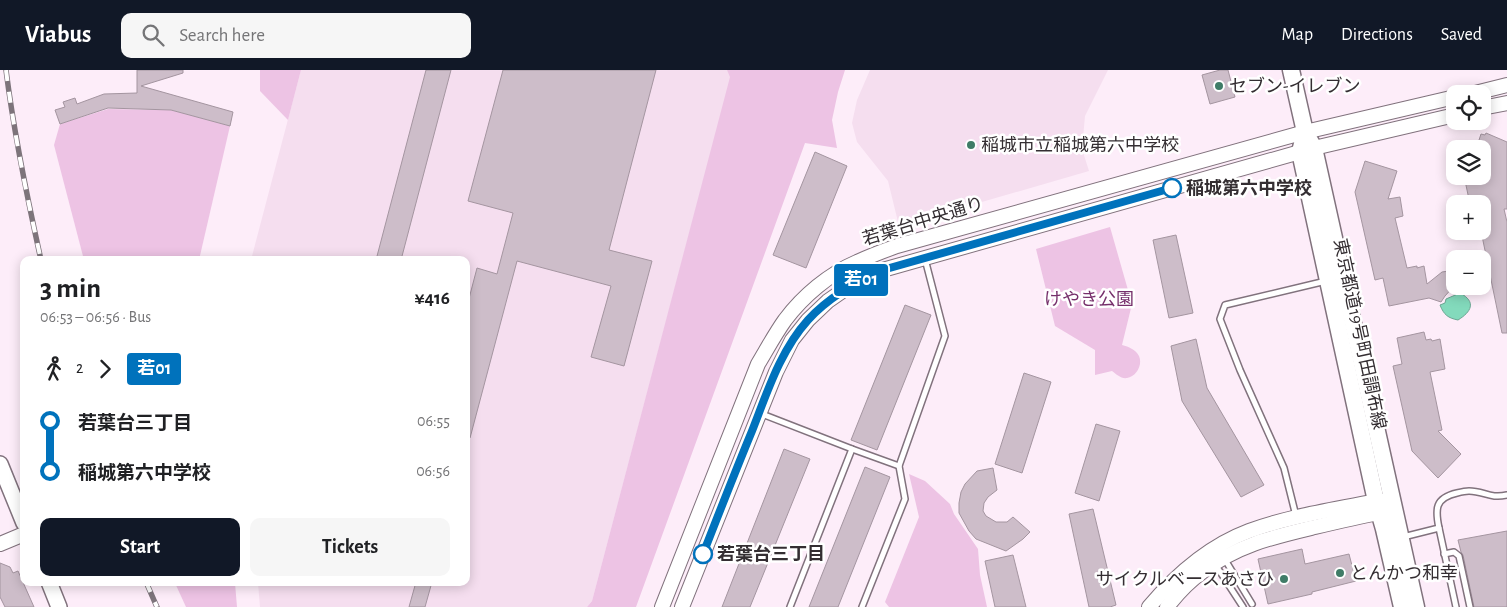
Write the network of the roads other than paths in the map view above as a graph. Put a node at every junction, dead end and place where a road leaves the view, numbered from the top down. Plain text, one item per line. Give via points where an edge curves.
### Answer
1 (1291, 70) edge
2 (1507, 85) edge
3 (1491, 89) edge
4 (1446, 99) edge
5 (1507, 103) edge
6 (1491, 106) edge
7 (1446, 117) edge
8 (1305, 132) junction
9 (1307, 150) junction
10 (925, 258) junction
11 (1329, 280) junction
12 (759, 413) junction
13 (852, 449) junction
14 (0, 464) edge
15 (899, 466) junction
16 (1507, 495) edge
17 (1392, 501) junction
18 (1377, 507) junction
19 (20, 512) edge
20 (1296, 518) junction
21 (1439, 528) junction
22 (20, 536) edge
23 (1400, 537) junction
24 (0, 544) edge
25 (1444, 554) junction
26 (1219, 560) junction
27 (51, 586) edge
28 (1252, 604) dead end
29 (59, 607) edge
30 (662, 607) edge
31 (682, 607) edge
32 (790, 607) edge
33 (862, 607) edge
34 (1149, 607) edge
35 (1167, 607) edge
36 (1243, 607) edge
37 (1402, 607) edge
38 (1416, 607) edge
39 (1456, 607) edge
40 (1470, 607) edge

1 - 8 main road
2 - 3 street
4 - 8 street, 若葉台中央通り
5 - 6 street
7 - 9 street, 若葉台中央通り
8 - 9 main road
8 - 30 street, 若葉台中央通り via 897,246 830,277 786,319 758,364
9 - 10 street, 若葉台中央通り
9 - 11 main road, 東京都道19号町田調布線
9 - 17 main road, 東京都道19号町田調布線
10 - 12 street, 若葉台中央通り via 879,271 828,301 792,340
10 - 15 lane via 945,336
11 - 18 main road, 東京都道19号町田調布線
11 - 20 lane via 1225,305 1220,318 1284,468
12 - 13 lane
12 - 31 street, 若葉台中央通り
13 - 15 lane
13 - 32 lane
14 - 19 main road
15 - 33 lane via 905,499
16 - 21 lane via 1491,496 1467,490 1448,495 1437,506
17 - 18 street
17 - 23 main road, 東京都道19号町田調布線
18 - 20 street
18 - 26 street via 1257,542
18 - 37 main road, 東京都道19号町田調布線
20 - 34 street via 1225,542 1182,571
21 - 23 lane
21 - 25 lane
22 - 24 street
23 - 38 main road, 東京都道19号町田調布線
25 - 39 lane
25 - 40 lane via 1454,552 1459,556
26 - 28 lane
26 - 35 street via 1181,590
26 - 36 lane
27 - 29 main road

